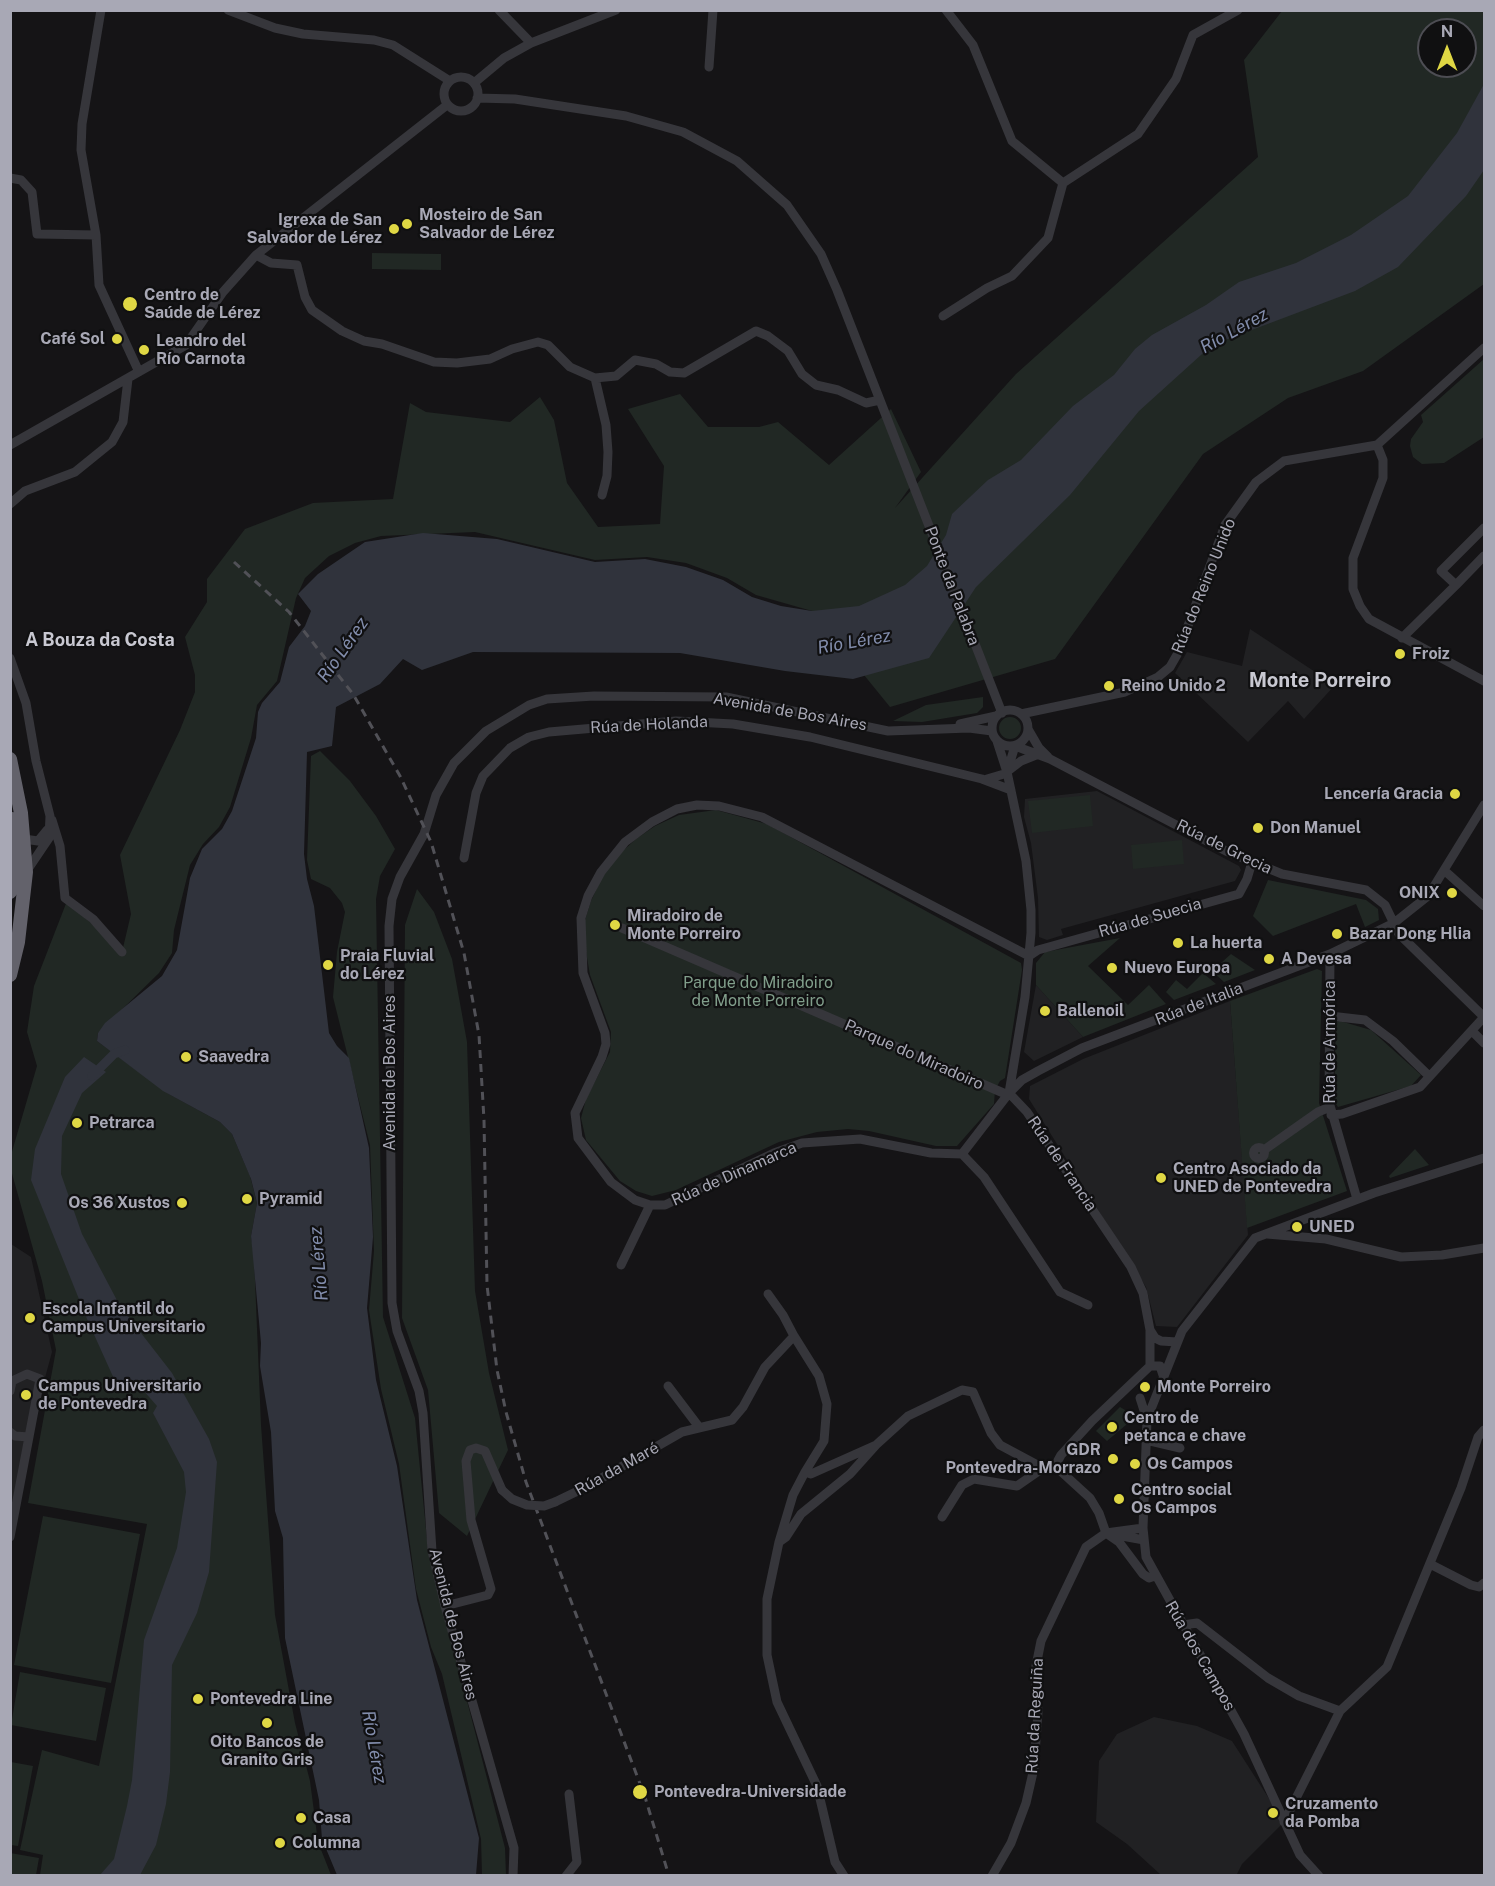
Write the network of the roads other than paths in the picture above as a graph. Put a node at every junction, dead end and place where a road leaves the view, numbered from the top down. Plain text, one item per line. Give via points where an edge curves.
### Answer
1 (101, 10) edge
2 (228, 10) edge
3 (499, 10) edge
4 (616, 10) edge
5 (713, 10) edge
6 (946, 10) edge
7 (1238, 10) edge
8 (531, 43) junction
9 (709, 68) dead end
10 (450, 81) junction
11 (474, 83) junction
12 (477, 98) junction
13 (447, 105) junction
14 (10, 178) edge
15 (1063, 183) junction
16 (96, 235) junction
17 (256, 255) junction
18 (943, 316) dead end
19 (1485, 348) edge
20 (140, 372) junction
21 (595, 378) junction
22 (128, 379) junction
23 (880, 400) junction
24 (10, 445) edge
25 (1377, 445) junction
26 (602, 495) dead end
27 (10, 504) edge
28 (1485, 528) edge
29 (1485, 556) edge
30 (1456, 585) junction
31 (1402, 638) junction
32 (10, 658) edge
33 (1485, 681) edge
34 (1021, 714) junction
35 (999, 715) junction
36 (1028, 729) junction
37 (922, 730) junction
38 (992, 731) junction
39 (997, 741) junction
40 (1015, 746) junction
41 (1036, 755) junction
42 (10, 759) edge
43 (1050, 759) junction
44 (1003, 760) junction
45 (1007, 772) junction
46 (981, 779) junction
47 (1011, 790) junction
48 (1485, 805) edge
49 (10, 806) edge
50 (50, 820) junction
51 (24, 839) junction
52 (464, 858) dead end
53 (1252, 862) junction
54 (1445, 871) junction
55 (26, 872) junction
56 (10, 892) edge
57 (1485, 906) edge
58 (1394, 923) junction
59 (622, 928) dead end
60 (122, 952) dead end
61 (1330, 954) junction
62 (1029, 956) junction
63 (10, 975) edge
64 (1330, 1016) junction
65 (1484, 1017) edge
66 (1472, 1031) junction
67 (1485, 1043) edge
68 (1430, 1076) junction
69 (1008, 1094) junction
70 (1330, 1111) junction
71 (1264, 1150) dead end
72 (962, 1154) junction
73 (1485, 1158) edge
74 (1357, 1199) junction
75 (650, 1204) junction
76 (1264, 1234) junction
77 (1485, 1248) edge
78 (621, 1265) dead end
79 (768, 1294) dead end
80 (1088, 1305) dead end
81 (1150, 1329) junction
82 (794, 1336) junction
83 (1178, 1342) junction
84 (1150, 1366) junction
85 (1163, 1375) junction
86 (1134, 1381) junction
87 (668, 1386) dead end
88 (10, 1391) edge
89 (1155, 1394) junction
90 (1140, 1398) junction
91 (1147, 1420) junction
92 (699, 1427) junction
93 (1485, 1430) edge
94 (10, 1432) edge
95 (29, 1437) junction
96 (1146, 1440) junction
97 (876, 1445) junction
98 (1180, 1448) dead end
99 (1055, 1466) junction
100 (1043, 1468) junction
101 (805, 1472) junction
102 (942, 1517) dead end
103 (1143, 1528) junction
104 (1106, 1533) junction
105 (10, 1537) edge
106 (1144, 1540) junction
107 (778, 1542) junction
108 (1430, 1564) junction
109 (1155, 1576) junction
110 (1485, 1583) edge
111 (445, 1606) junction
112 (1183, 1625) junction
113 (1340, 1710) junction
114 (568, 1794) dead end
115 (1284, 1822) junction
116 (513, 1875) edge
117 (566, 1875) edge
118 (844, 1875) edge
119 (992, 1875) edge
120 (1319, 1875) edge

1 - 16 street via 81,136
2 - 10 street via 303,34 393,45
3 - 8 street
4 - 8 street
5 - 9 street
6 - 15 street via 973,45 1012,141
7 - 15 street via 1193,35 1176,79 1138,134
8 - 11 street via 504,58
10 - 11 street via 460,77
10 - 13 street via 444,89
11 - 12 street
12 - 13 street via 466,111 455,111
12 - 23 street, Ponte da Palabra via 515,99 655,123 684,132 737,160 787,205 821,254
13 - 17 street
14 - 16 street via 21,180 32,192 37,234
15 - 18 street via 1047,238 1012,276
16 - 20 street via 99,285
17 - 20 street via 223,292 186,345
17 - 21 street via 271,263 297,265 312,310 364,341 444,364 490,359 538,342 548,345 570,367
19 - 25 street
20 - 22 street
21 - 23 street via 616,376 635,360 684,373 756,332 788,351 802,374 816,385 866,403
21 - 26 street via 608,452
22 - 24 street
22 - 27 street via 123,422 112,442 75,472 25,492
23 - 35 street, Ponte da Palabra via 993,690
25 - 31 street via 1383,460 1383,478 1353,558 1353,589 1369,619
25 - 34 street, Rúa do Reino Unido via 1284,461 1256,482 1225,525 1178,653 1158,677 1125,692
28 - 30 street via 1441,571
29 - 30 street
30 - 31 street
31 - 33 street
32 - 50 street via 26,703
34 - 35 street via 1011,711
34 - 36 street
35 - 37 street, Avenida de Bos Aires
35 - 38 street
36 - 40 street
36 - 43 street, Rúa de Grecia
37 - 38 street, Avenida de Bos Aires
37 - 111 street, Avenida de Bos Aires via 888,731 726,697 547,699 529,705 486,731 468,746 443,779 424,834 400,877 389,926 392,1303 423,1413 432,1551
38 - 39 street
39 - 40 street
39 - 44 street
40 - 41 street, Rúa de Grecia
40 - 45 street
41 - 43 street, Rúa de Grecia
41 - 45 street, Rúa de Holanda
42 - 51 highway
43 - 53 street, Rúa de Grecia
44 - 45 street
44 - 46 street via 992,775
45 - 46 street, Rúa de Holanda via 993,779
45 - 47 street
46 - 47 street, Rúa de Holanda
46 - 52 street, Rúa de Holanda via 810,737 714,722 549,732 510,748 483,776
47 - 62 street via 1030,887
48 - 54 street, Rúa de Italia
49 - 56 highway via 14,840
50 - 51 street via 38,841
50 - 55 street via 50,838
50 - 60 street via 60,846 64,898 93,919
51 - 55 highway
53 - 58 street, Rúa de Grecia via 1282,874 1366,890 1385,904
53 - 62 street, Rúa de Suecia via 1239,894 1038,950
54 - 57 street
54 - 58 street, Rúa de Italia via 1428,896
55 - 63 highway
58 - 61 street, Rúa de Italia
58 - 65 street, Rúa de Grecia via 1399,934
59 - 69 street, Parque do Miradoiro
61 - 64 street, Rúa de Armórica
61 - 69 street, Rúa de Italia via 1082,1048 1022,1080
62 - 69 street
62 - 75 street, Rúa de Dinamarca via 762,817 730,808 697,805 677,809 652,822 625,842 601,872 581,918 583,973 606,1044 579,1099 574,1124 584,1149 611,1182 635,1200
64 - 68 street via 1365,1020
64 - 70 street, Rúa de Armórica
65 - 66 street
66 - 67 street
66 - 68 street
68 - 70 street via 1409,1093 1342,1114
69 - 72 street
69 - 81 street, Rúa de Francia via 1033,1121 1131,1267 1143,1293
70 - 71 street via 1318,1112
70 - 74 street, Rúa de Armórica
72 - 75 street, Rúa de Dinamarca via 932,1153 860,1139 802,1143 774,1152 665,1204
72 - 80 street via 984,1177 1060,1292
73 - 74 street
74 - 76 street
75 - 78 street
76 - 77 street via 1326,1239 1401,1257
76 - 83 street via 1255,1238 1230,1268 1186,1325
79 - 82 street
81 - 83 street via 1158,1340
81 - 84 street, Rúa de Francia
82 - 92 street, Rúa da Maré via 765,1367 735,1417 720,1425
82 - 101 street via 819,1376 827,1404 824,1441
83 - 85 street
84 - 85 street via 1160,1366
84 - 86 street
85 - 89 street
86 - 90 street
86 - 99 street via 1084,1429
87 - 92 street
88 - 95 street via 12,1381 27,1374 40,1379
89 - 90 street
89 - 91 street, Rúa dos Campos
90 - 91 street, Rúa dos Campos
91 - 96 street, Rúa dos Campos
92 - 111 street, Rúa da Maré, bridge via 675,1435 586,1487 544,1506 512,1499 502,1490 485,1451 470,1450 466,1461 471,1520 492,1589 488,1595
93 - 108 street via 1478,1437
94 - 95 street
95 - 105 street
96 - 98 street
96 - 103 street, Rúa dos Campos
97 - 100 street via 908,1416 937,1400 968,1390 996,1441
97 - 101 street via 810,1474
97 - 107 street via 850,1474 801,1514 786,1537
99 - 100 street
99 - 104 street via 1090,1498
100 - 102 street via 1017,1486 974,1479 962,1485
101 - 107 street
103 - 104 street
103 - 106 street, Rúa dos Campos
104 - 106 street
104 - 109 street via 1119,1542 1143,1574
104 - 119 street, Rúa da Reguiña via 1086,1547 1037,1653 1034,1768 1011,1842
106 - 109 street, Rúa dos Campos via 1146,1557
107 - 118 street via 767,1599 768,1665 782,1717 817,1786 835,1862
108 - 110 street via 1471,1585 1479,1587
108 - 113 street via 1387,1667
109 - 112 street, Rúa dos Campos
111 - 116 street, Avenida de Bos Aires via 514,1848
112 - 113 street via 1197,1623 1268,1678 1299,1696
112 - 115 street, Rúa dos Campos via 1244,1734
113 - 115 street
114 - 117 street via 577,1862
115 - 120 street, Rúa dos Campos via 1300,1855

